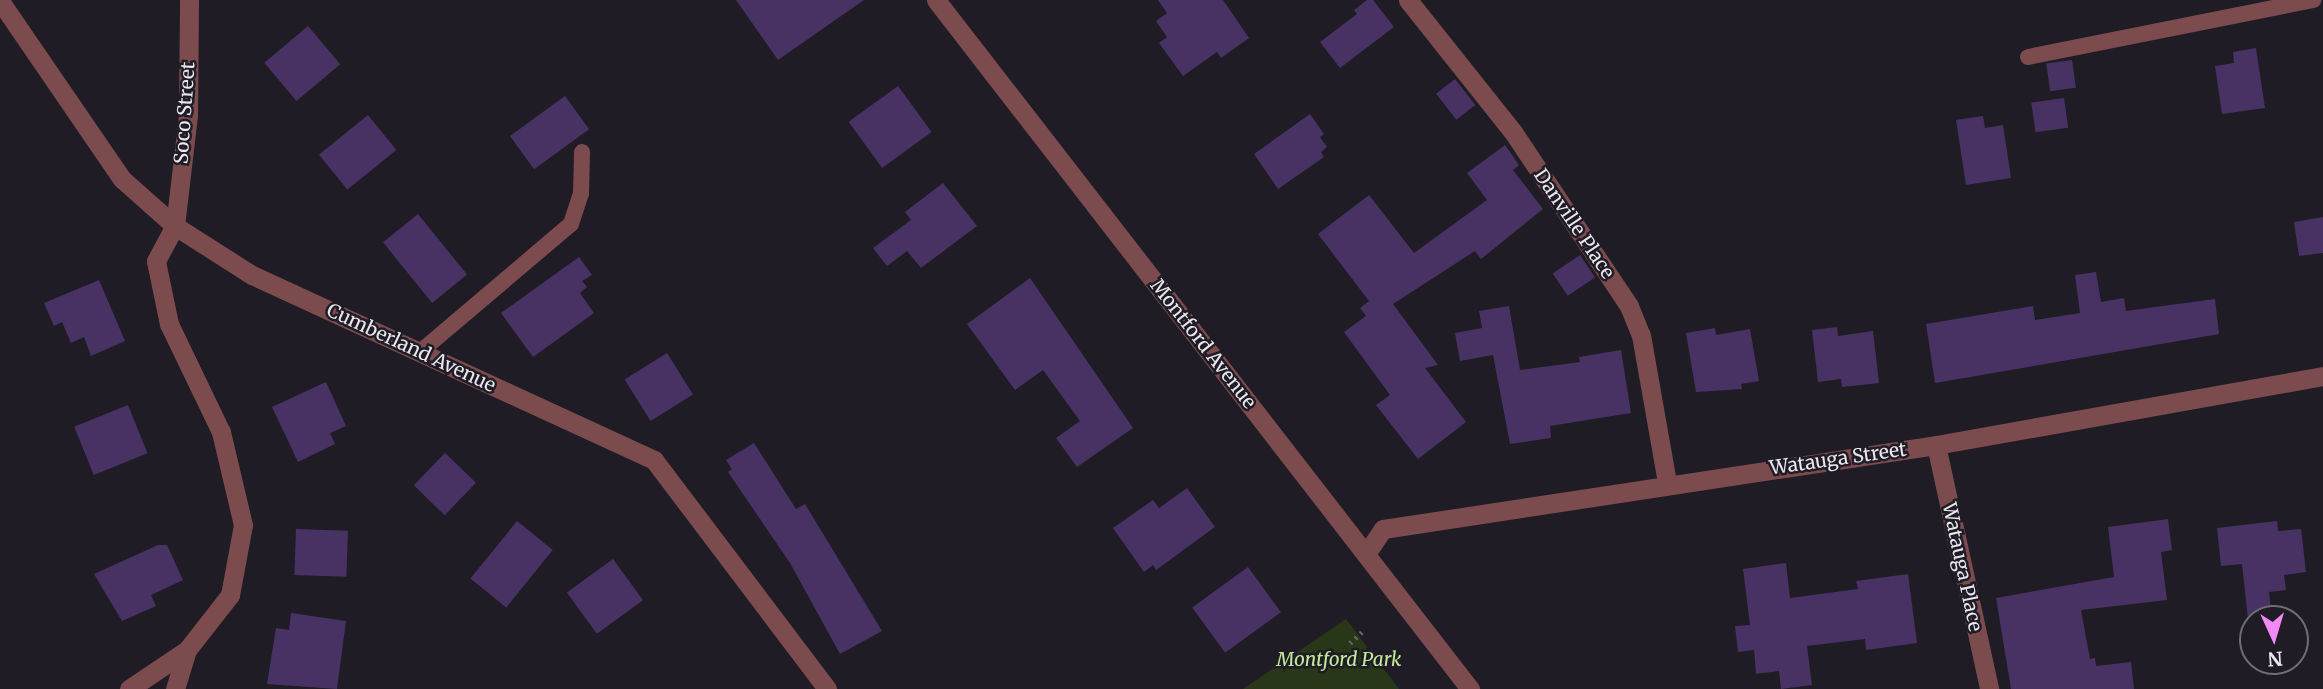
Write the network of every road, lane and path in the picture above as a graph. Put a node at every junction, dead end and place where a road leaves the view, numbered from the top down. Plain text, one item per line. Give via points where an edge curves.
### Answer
1 (189, 0) edge
2 (936, 0) edge
3 (1408, 0) edge
4 (2313, 0) edge
5 (0, 1) edge
6 (2028, 57) dead end
7 (582, 152) dead end
8 (174, 226) junction
9 (420, 352) junction
10 (2323, 376) edge
11 (1936, 445) junction
12 (1667, 482) junction
13 (1366, 554) junction
14 (1362, 632) dead end
15 (1350, 643) dead end
16 (187, 650) junction
17 (129, 689) edge
18 (175, 689) edge
19 (827, 689) edge
20 (1470, 689) edge
21 (1989, 689) edge

1 - 8 street, Soco Street via 188,116
2 - 13 street, Montford Avenue
3 - 12 street, Danville Place via 1513,132 1629,306 1641,335
4 - 6 lane
5 - 8 street, Cumberland Avenue via 122,179
7 - 9 lane via 581,194 570,224
8 - 9 street, Cumberland Avenue via 252,275
8 - 16 street, Soco Street via 156,261 169,324 222,432 243,525 230,596
9 - 19 street, Cumberland Avenue via 654,460
10 - 11 street, Watauga Street
11 - 12 street, Watauga Street
11 - 21 street, Watauga Place
12 - 13 street, Watauga Street via 1383,529
13 - 20 street, Montford Avenue
14 - 15 path
16 - 17 street
16 - 18 street

